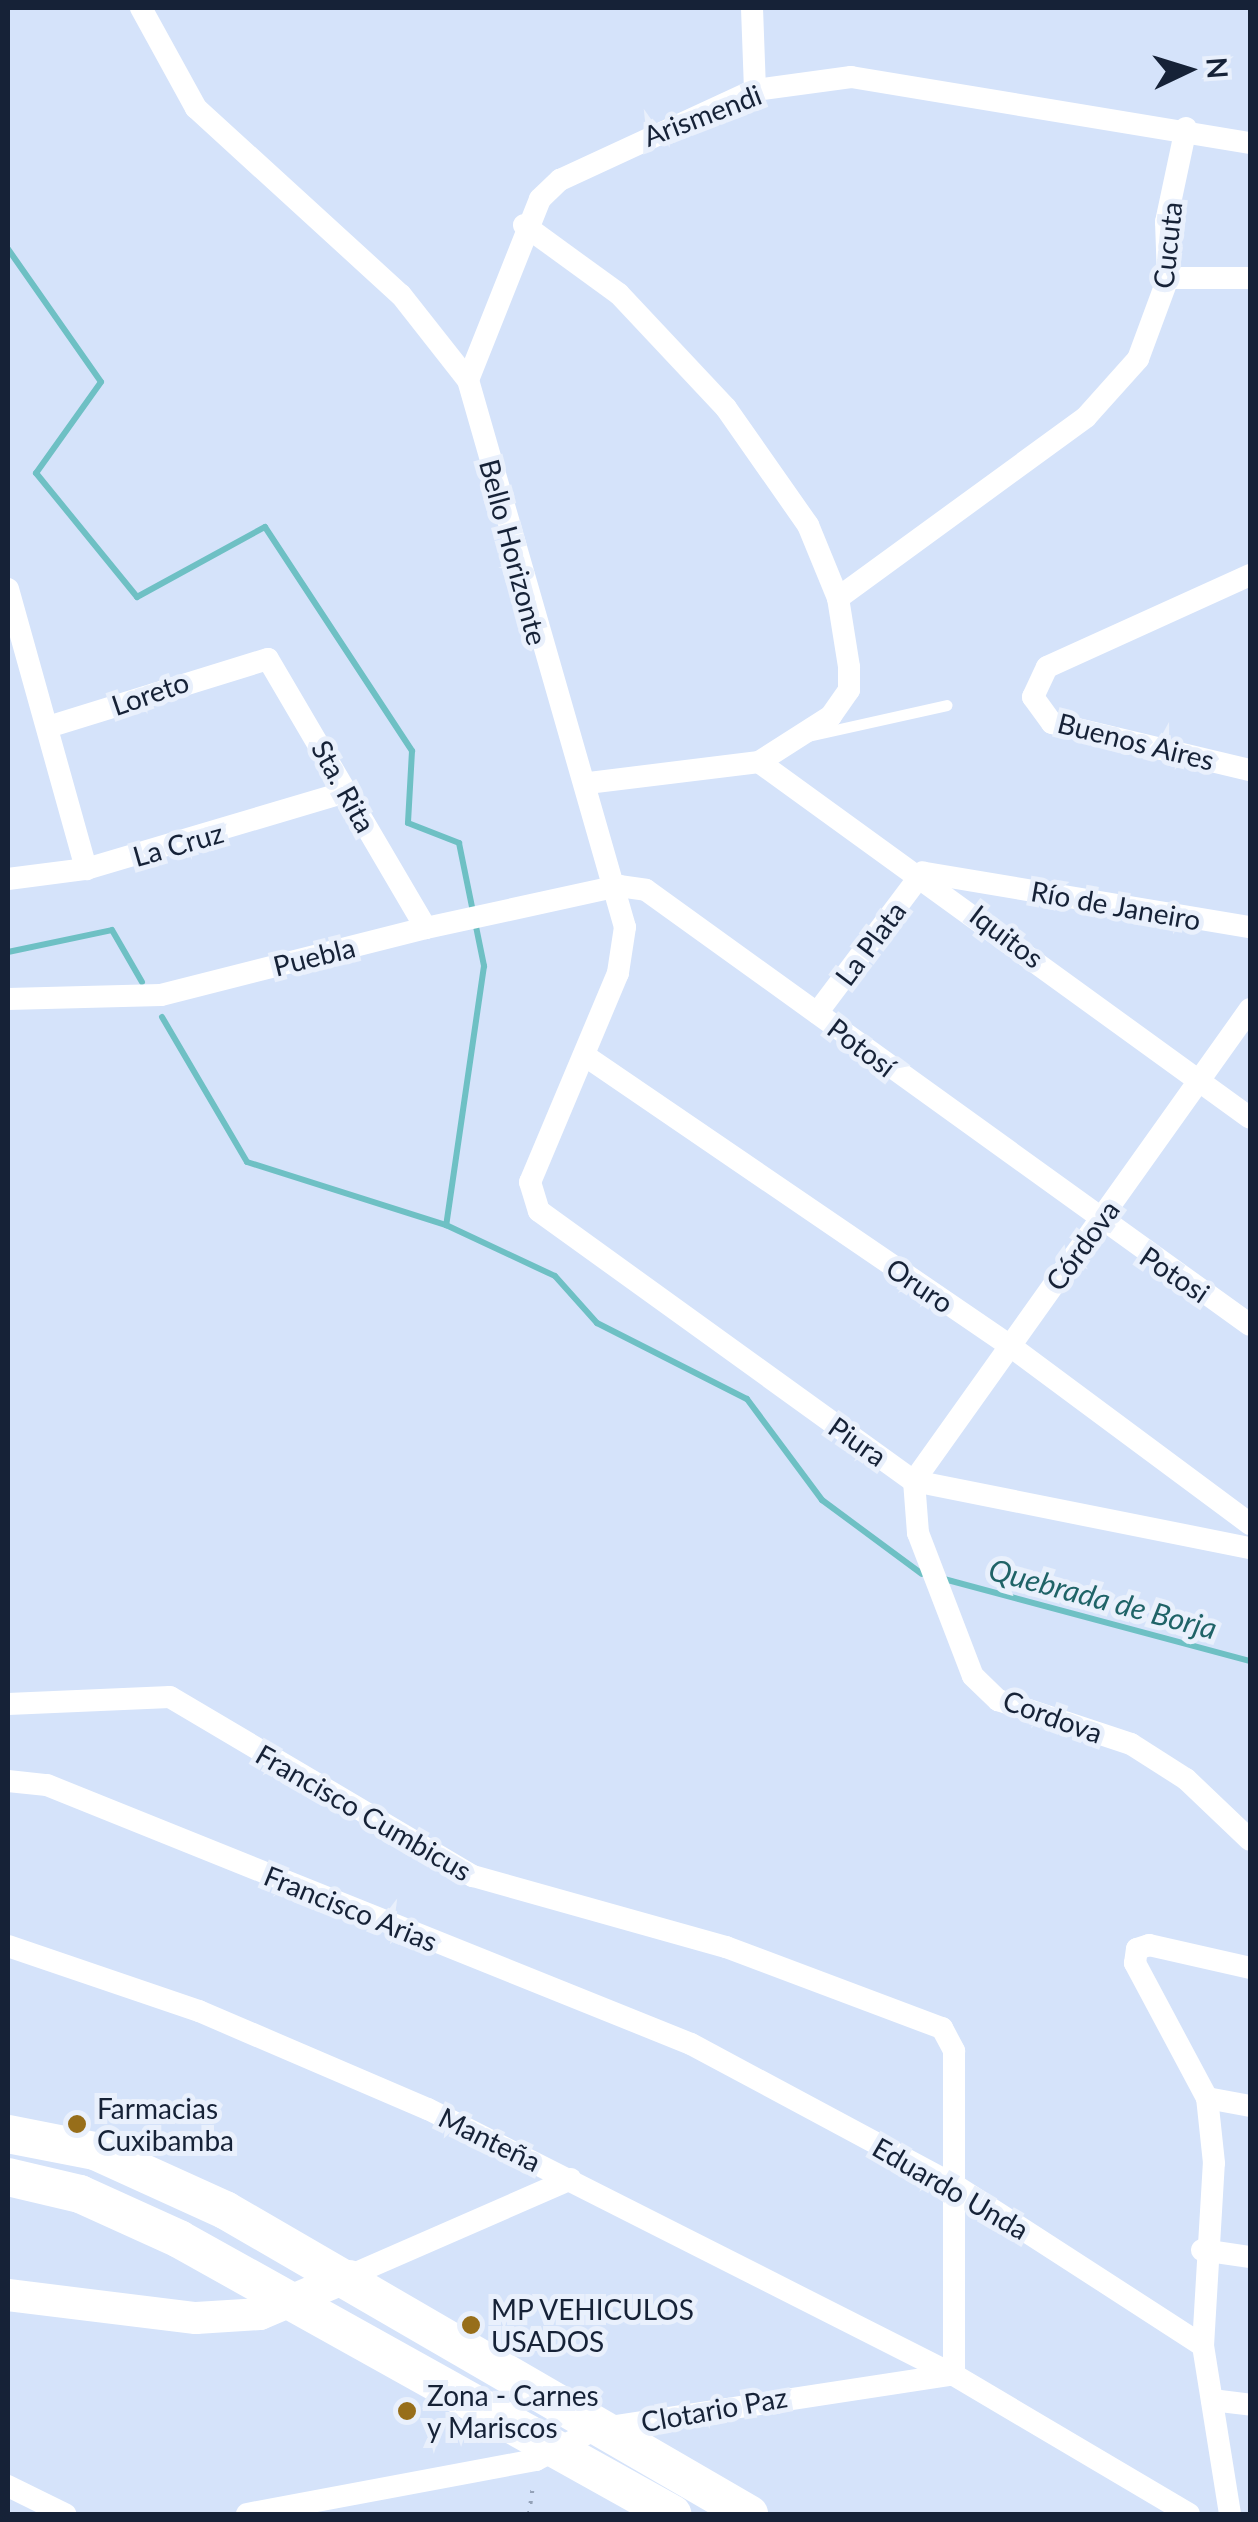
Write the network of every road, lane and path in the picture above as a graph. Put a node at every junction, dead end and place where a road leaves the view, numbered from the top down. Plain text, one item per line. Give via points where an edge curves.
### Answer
1 (141, 8) edge
2 (752, 8) edge
3 (754, 90) junction
4 (1186, 128) junction
5 (1250, 143) edge
6 (524, 225) junction
7 (1168, 278) junction
8 (1250, 278) edge
9 (468, 380) junction
10 (1250, 575) edge
11 (1210, 586) junction
12 (8, 588) edge
13 (1250, 592) edge
14 (838, 598) junction
15 (253, 658) joint
16 (947, 705) dead end
17 (48, 727) junction
18 (808, 736) junction
19 (759, 762) junction
20 (1250, 770) edge
21 (589, 783) junction
22 (346, 792) junction
23 (86, 870) junction
24 (923, 872) junction
25 (8, 879) edge
26 (619, 886) junction
27 (1250, 927) edge
28 (426, 928) junction
29 (8, 999) edge
30 (1250, 1009) edge
31 (816, 1013) junction
32 (584, 1054) junction
33 (1196, 1079) junction
34 (1250, 1118) edge
35 (529, 1195) joint
36 (1100, 1222) junction
37 (1250, 1325) edge
38 (1009, 1345) junction
39 (914, 1481) junction
40 (1250, 1524) edge
41 (1250, 1548) edge
42 (8, 1704) edge
43 (8, 1781) edge
44 (1250, 1840) edge
45 (8, 1946) edge
46 (1250, 1968) edge
47 (691, 2044) joint
48 (1207, 2098) junction
49 (1250, 2106) edge
50 (8, 2134) edge
51 (8, 2177) edge
52 (571, 2179) junction
53 (956, 2186) junction
54 (1202, 2250) junction
55 (1250, 2257) edge
56 (349, 2276) junction
57 (8, 2295) edge
58 (293, 2304) junction
59 (1204, 2346) junction
60 (954, 2375) junction
61 (1212, 2400) junction
62 (1250, 2406) edge
63 (596, 2430) junction
64 (545, 2452) junction
65 (8, 2486) edge
66 (65, 2514) edge
67 (248, 2514) edge
68 (529, 2514) edge
69 (672, 2514) edge
70 (749, 2514) edge
71 (1189, 2514) edge
72 (1230, 2514) edge

1 - 9 street, Bello Horizonte via 196,108 400,295
2 - 3 street
3 - 4 street, Arismendi via 851,77 1022,110
3 - 6 street, Arismendi via 560,180
4 - 5 street, Arismendi
4 - 7 street, Cucuta via 1166,222
6 - 9 street, Arismendi
6 - 14 street via 619,294 726,408 808,525
7 - 8 street
7 - 14 street, Cucuta via 1138,359 1086,418
9 - 21 street, Bello Horizonte via 528,607
10 - 11 street
11 - 13 street
11 - 20 street, Buenos Aires via 1048,667 1033,698 1052,723
12 - 17 street
14 - 18 street via 849,690
15 - 17 street, Loreto
15 - 22 street, Sta. Rita via 281,669
16 - 18 lane via 835,738
17 - 23 street
18 - 19 street
19 - 21 street
19 - 24 street, Iquitos
21 - 26 street, Bello Horizonte
22 - 23 street, La Cruz
22 - 28 street, Sta. Rita
23 - 25 street, La Cruz
24 - 27 street, Río de Janeiro
24 - 31 street, La Plata
24 - 33 street, Iquitos
26 - 28 street, Puebla
26 - 31 street, Potosí via 675,908
26 - 32 street, Bello Horizonte via 618,972
28 - 29 street, Puebla via 160,995
30 - 33 street, Córdova
31 - 36 street, Potosí
32 - 35 street, Bello Horizonte
32 - 38 street, Oruro
33 - 34 street, Iquitos
33 - 36 street, Córdova
35 - 39 street, Piura via 538,1211
36 - 37 street, Potosi
36 - 38 street, Córdova
38 - 39 street, Córdova
38 - 40 street, Oruro
39 - 41 street, Piura
39 - 44 street, Cordova via 918,1533 973,1676 998,1700 1131,1744 1186,1779
42 - 53 street, Francisco Cumbicus via 170,1697 473,1876 726,1947 951,2036
43 - 47 street, Francisco Arias via 46,1785
45 - 52 street, Manteña via 200,2011
46 - 48 street via 1137,1949 1135,1963
47 - 53 street, Eduardo Unda
48 - 49 street
48 - 54 street via 1214,2162
50 - 56 main road via 95,2151
51 - 58 main road via 80,2194
52 - 56 street
52 - 60 street, Manteña
53 - 59 street, Eduardo Unda
53 - 60 street
54 - 55 street
54 - 59 street
56 - 58 street
56 - 63 main road
57 - 58 street via 196,2318
58 - 64 main road
59 - 61 street
60 - 63 street, Clotario Paz
60 - 71 street, Manteña
61 - 62 street
61 - 72 street
63 - 64 street, Clotario Paz
63 - 70 main road
64 - 67 street, Clotario Paz
64 - 68 path
64 - 69 main road
65 - 66 street

